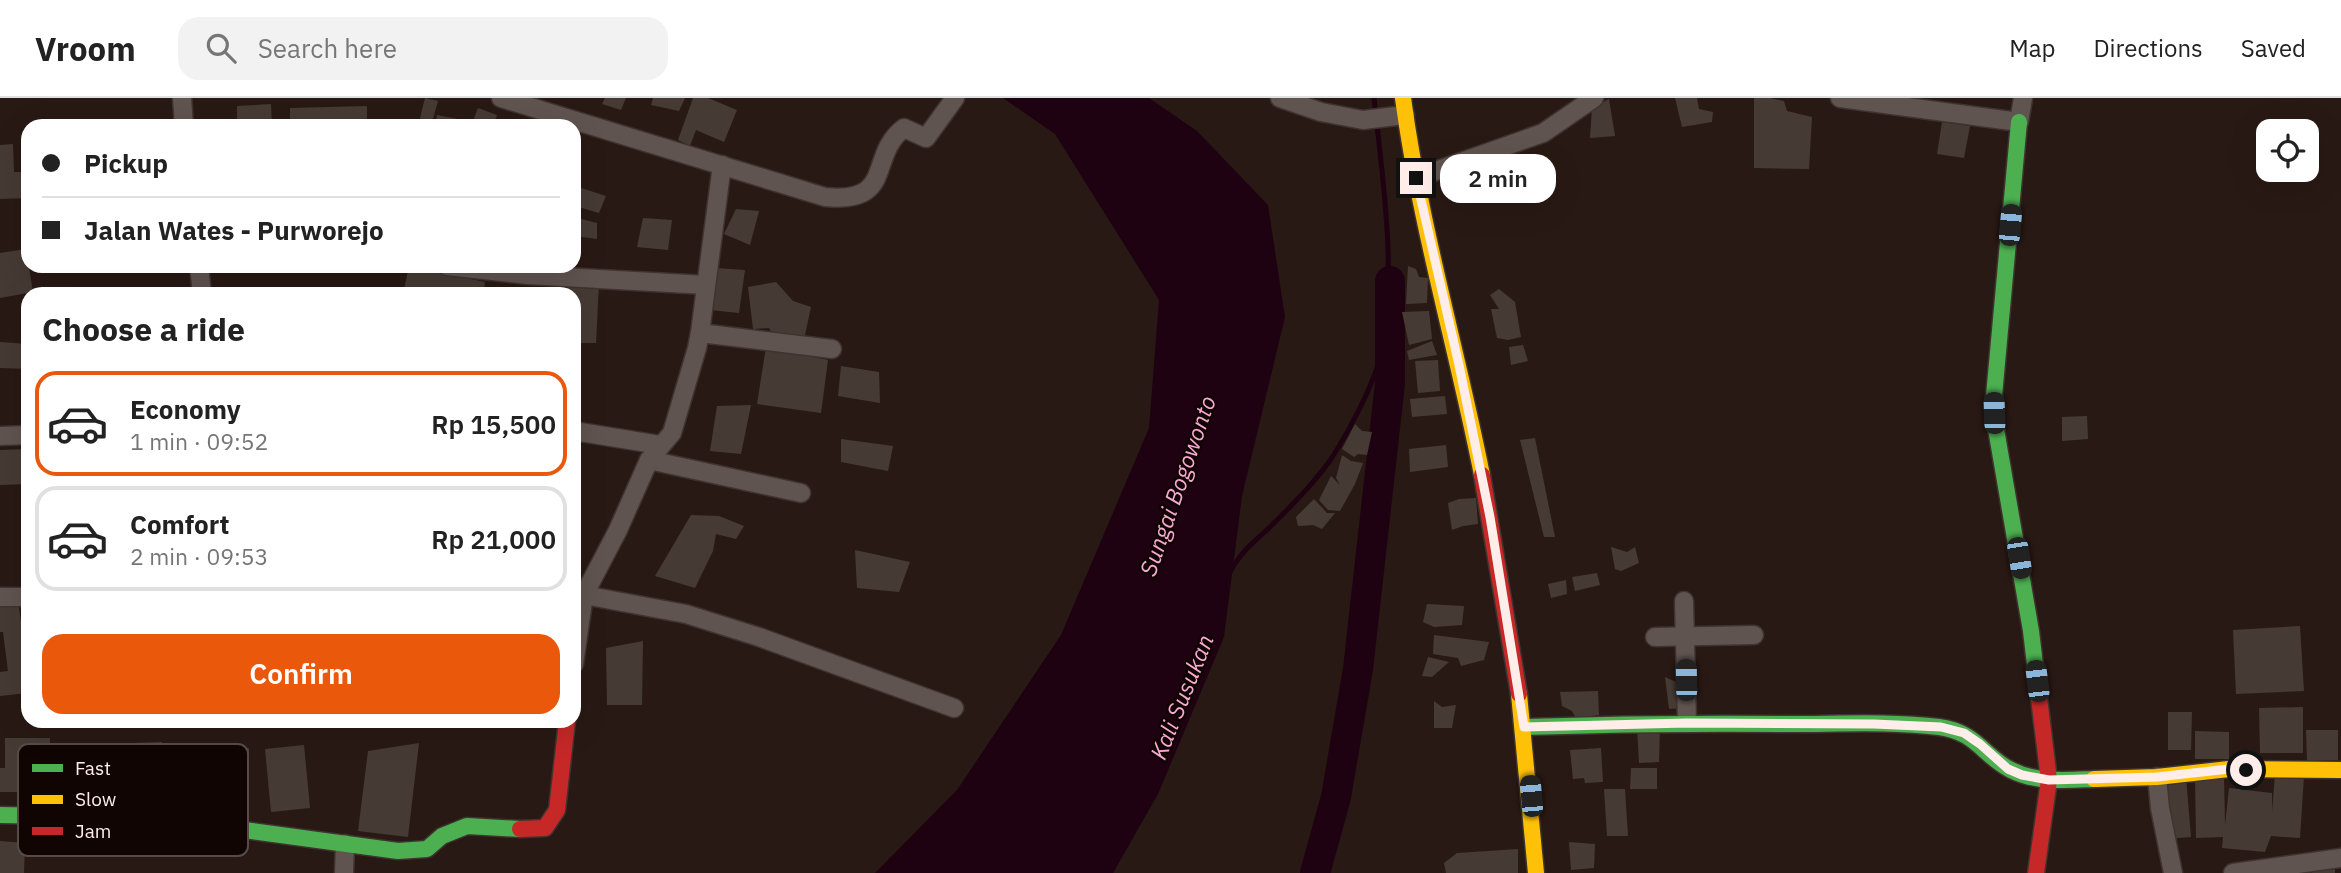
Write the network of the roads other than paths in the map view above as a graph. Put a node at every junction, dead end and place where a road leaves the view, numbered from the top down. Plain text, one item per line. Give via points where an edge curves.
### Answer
1 (182, 98) edge
2 (501, 98) edge
3 (956, 98) edge
4 (1280, 98) edge
5 (1594, 98) edge
6 (1840, 98) edge
7 (2023, 98) edge
8 (1399, 110) edge
9 (184, 119) edge
10 (571, 119) edge
11 (581, 122) edge
12 (2019, 122) junction
13 (723, 165) junction
14 (1416, 178) junction
15 (510, 273) edge
16 (706, 285) junction
17 (700, 333) junction
18 (832, 349) dead end
19 (581, 432) edge
20 (21, 435) edge
21 (0, 436) edge
22 (660, 445) junction
23 (649, 460) junction
24 (801, 493) dead end
25 (581, 592) edge
26 (581, 595) edge
27 (0, 597) edge
28 (21, 597) edge
29 (1684, 601) dead end
30 (1754, 635) dead end
31 (1685, 636) junction
32 (1655, 637) dead end
33 (954, 708) dead end
34 (1687, 723) junction
35 (1524, 727) junction
36 (565, 728) edge
37 (2341, 770) edge
38 (2157, 777) junction
39 (2049, 780) junction
40 (0, 815) edge
41 (18, 815) edge
42 (248, 831) edge
43 (345, 844) junction
44 (2341, 858) edge
45 (344, 873) edge
46 (1536, 873) edge
47 (2036, 873) edge
48 (2173, 873) edge
49 (2233, 873) edge

1 - 9 street
2 - 10 street
3 - 13 street via 926,138 904,128 894,136 873,187 859,196 825,197
4 - 8 street via 1363,120
5 - 14 street via 1544,133
6 - 12 street
7 - 12 street
8 - 14 main road
11 - 13 street
12 - 39 main road via 1994,413 2031,631
13 - 16 street
14 - 35 main road via 1490,517
15 - 16 street
16 - 17 street
17 - 18 street
17 - 22 street via 672,433
19 - 22 street
20 - 21 street
22 - 23 street
23 - 24 street
23 - 25 street via 618,530
26 - 33 street via 686,614
27 - 28 street
29 - 31 street
30 - 31 street
31 - 32 street
31 - 34 street
34 - 35 main road
34 - 39 main road via 1941,727 1964,733 2008,769
35 - 46 main road
36 - 43 main road via 557,810 545,828 467,825 427,849 408,851
37 - 38 main road via 2229,769
38 - 39 main road
38 - 48 street
39 - 47 main road
40 - 41 main road
42 - 43 main road
43 - 45 street
44 - 49 street

